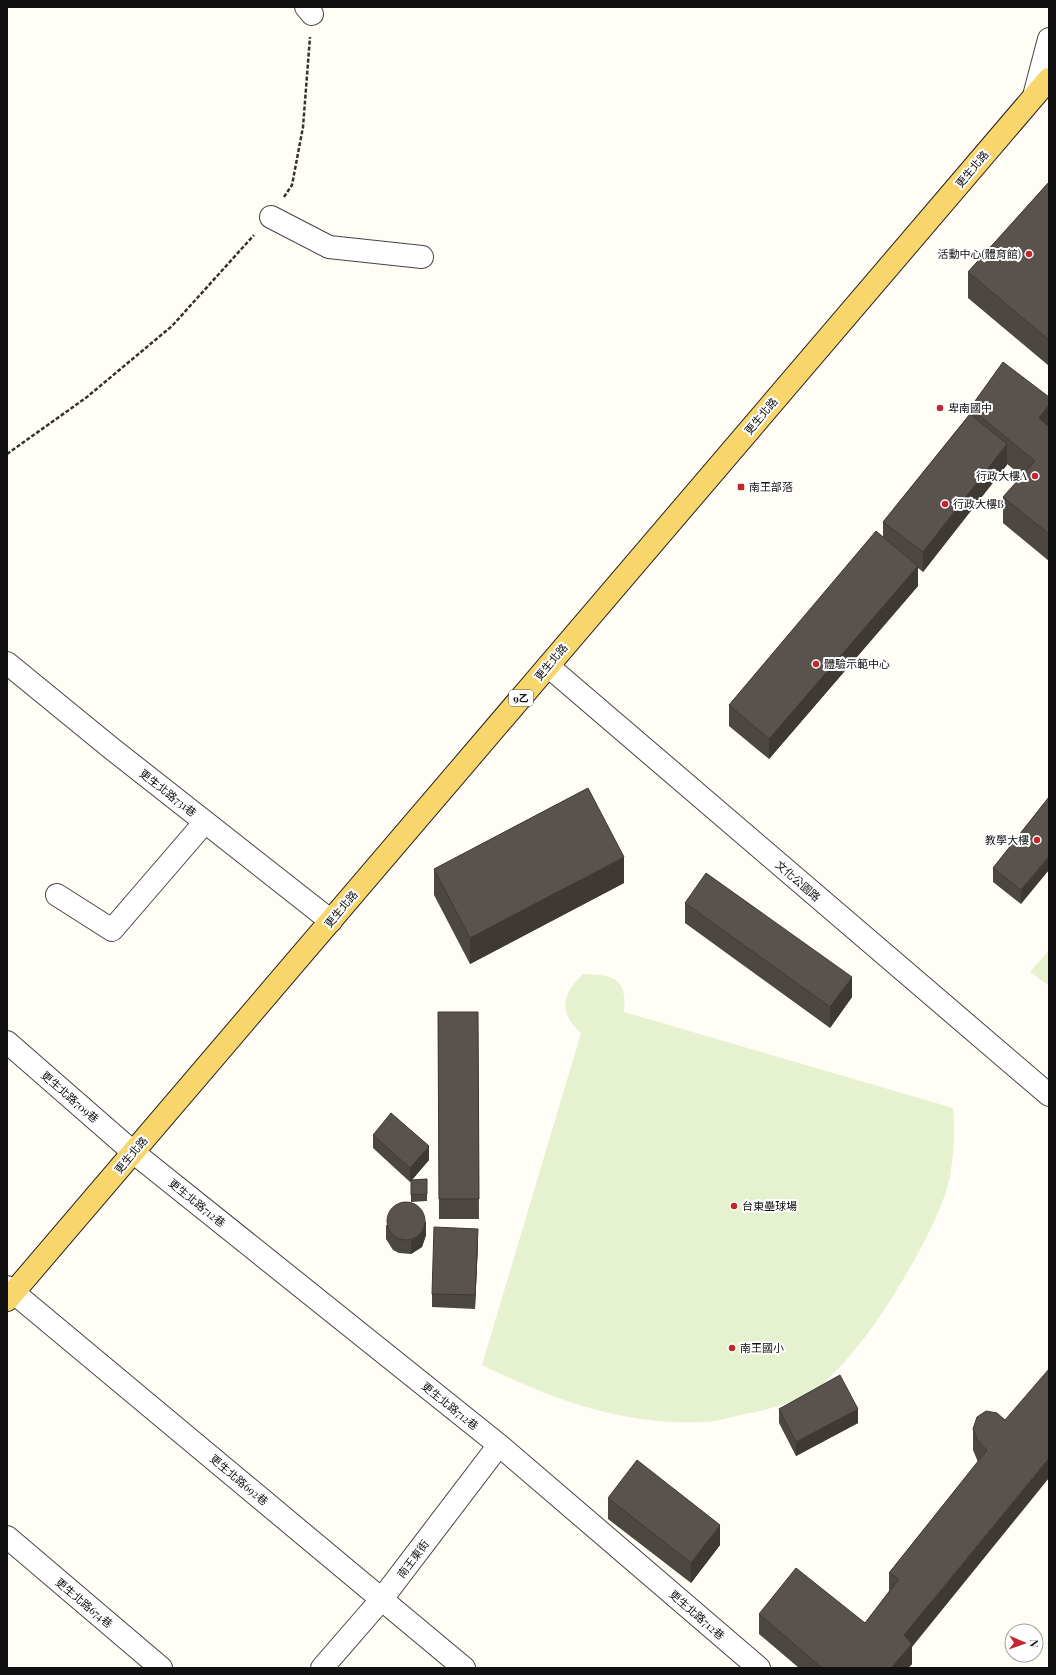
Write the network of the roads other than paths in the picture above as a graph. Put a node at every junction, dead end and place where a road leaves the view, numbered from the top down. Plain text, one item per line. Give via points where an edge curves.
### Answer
1 (1049, 39) edge
2 (1049, 79) edge
3 (1042, 92) edge
4 (271, 217) road end
5 (422, 257) dead end
6 (7, 663) edge
7 (548, 666) junction
8 (205, 822) junction
9 (57, 895) dead end
10 (331, 921) junction
11 (7, 1042) edge
12 (1049, 1095) edge
13 (133, 1152) junction
14 (9, 1293) edge
15 (499, 1446) junction
16 (7, 1537) edge
17 (382, 1600) junction
18 (160, 1668) edge
19 (322, 1668) edge
20 (464, 1668) edge
21 (759, 1668) edge

1 - 3 street
2 - 3 main road, 更生北路 / 9乙
3 - 7 main road, 更生北路 / 9乙
4 - 5 street via 329,247
6 - 8 street, 更生北路731巷
7 - 10 main road, 更生北路 / 9乙
7 - 12 street, 文化公園路
8 - 9 street via 112,930
8 - 10 street, 更生北路731巷
10 - 13 main road, 更生北路 / 9乙
11 - 13 street, 更生北路709巷
13 - 14 main road, 更生北路 / 9乙
13 - 15 street, 更生北路712巷
14 - 17 street, 更生北路692巷
15 - 17 street, 南王東街
15 - 21 street, 更生北路712巷
16 - 18 street, 更生北路674巷
17 - 19 street, 南王東街
17 - 20 street, 更生北路692巷

